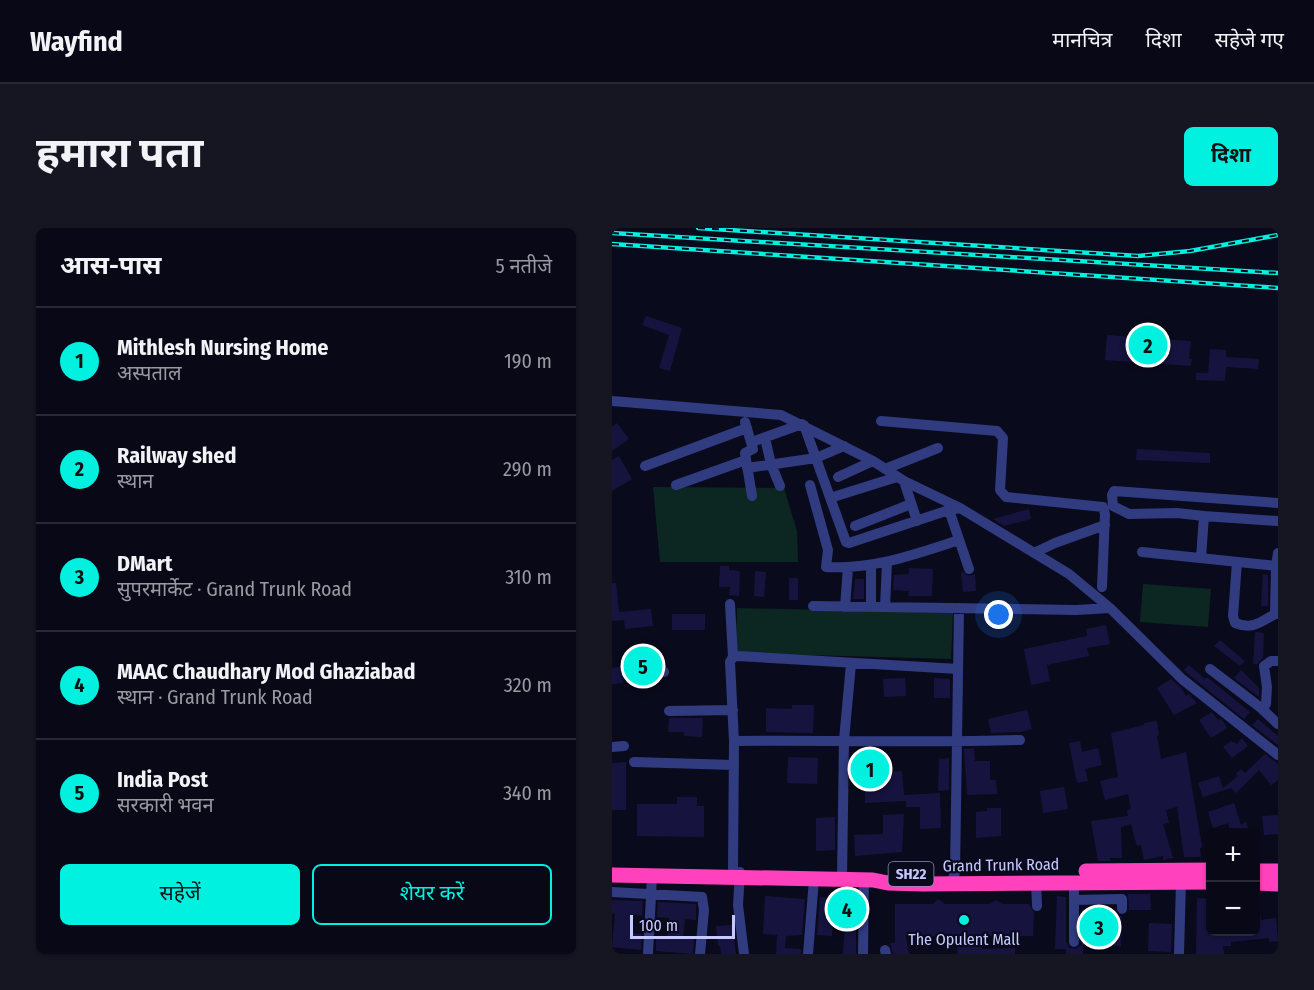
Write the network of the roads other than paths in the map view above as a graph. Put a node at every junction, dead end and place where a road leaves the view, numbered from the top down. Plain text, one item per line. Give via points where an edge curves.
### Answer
1 (612, 401) edge
2 (742, 413) junction
3 (881, 421) dead end
4 (803, 424) junction
5 (747, 428) junction
6 (765, 438) junction
7 (752, 442) junction
8 (844, 446) junction
9 (938, 448) dead end
10 (816, 458) junction
11 (873, 461) junction
12 (746, 464) junction
13 (771, 464) junction
14 (645, 466) dead end
15 (885, 469) junction
16 (838, 477) dead end
17 (900, 479) junction
18 (676, 485) dead end
19 (810, 485) dead end
20 (780, 486) dead end
21 (752, 496) dead end
22 (830, 498) junction
23 (1278, 503) edge
24 (911, 504) junction
25 (955, 509) junction
26 (1204, 516) junction
27 (1278, 520) edge
28 (917, 521) junction
29 (1104, 525) junction
30 (855, 526) dead end
31 (959, 540) junction
32 (1142, 552) dead end
33 (1278, 552) edge
34 (1034, 553) junction
35 (1201, 558) junction
36 (1237, 562) junction
37 (887, 563) junction
38 (872, 565) junction
39 (1276, 566) junction
40 (848, 568) junction
41 (969, 569) dead end
42 (1102, 587) dead end
43 (730, 604) dead end
44 (813, 606) dead end
45 (845, 607) junction
46 (871, 607) junction
47 (885, 607) junction
48 (959, 608) junction
49 (1110, 608) junction
50 (1276, 614) edge
51 (733, 657) junction
52 (1278, 661) edge
53 (851, 664) junction
54 (958, 669) junction
55 (1210, 669) dead end
56 (664, 672) dead end
57 (635, 675) dead end
58 (1262, 708) junction
59 (733, 710) junction
60 (669, 711) dead end
61 (1278, 724) edge
62 (844, 740) junction
63 (1020, 740) dead end
64 (734, 741) junction
65 (958, 742) junction
66 (612, 747) edge
67 (624, 747) dead end
68 (1278, 755) edge
69 (634, 762) dead end
70 (734, 765) junction
71 (612, 866) edge
72 (1206, 870) edge
73 (738, 871) junction
74 (1260, 871) edge
75 (1278, 871) edge
76 (612, 875) edge
77 (841, 875) junction
78 (652, 876) junction
79 (953, 878) junction
80 (814, 879) junction
81 (864, 880) junction
82 (1180, 881) junction
83 (1036, 882) junction
84 (1074, 882) junction
85 (1206, 882) edge
86 (1260, 883) edge
87 (1278, 884) edge
88 (612, 892) edge
89 (651, 894) junction
90 (1074, 900) junction
91 (1037, 906) dead end
92 (1122, 909) dead end
93 (1074, 942) dead end
94 (648, 954) edge
95 (700, 954) edge
96 (744, 954) edge
97 (808, 954) edge
98 (862, 954) edge
99 (1179, 954) edge

1 - 2 street
2 - 4 street via 776,414
2 - 5 street
3 - 29 street via 997,431 1003,438 1003,495 1103,507
4 - 6 street
4 - 8 street
4 - 10 street
5 - 7 street
5 - 14 street
6 - 7 street
6 - 13 street
7 - 12 street via 753,448 745,453
8 - 10 street
8 - 11 street
9 - 15 street
10 - 13 street
10 - 22 street
11 - 15 street
11 - 16 street
12 - 13 street
12 - 18 street
12 - 21 street
13 - 20 street
15 - 17 street
17 - 22 street
17 - 24 street
17 - 25 street
19 - 40 street via 828,550 826,567
22 - 28 street via 844,539 849,543
23 - 26 street via 1114,491 1112,495 1113,506 1130,514
24 - 28 street
24 - 30 street
25 - 28 street
25 - 31 street
25 - 34 street
26 - 27 street
26 - 35 street
29 - 34 street
29 - 42 street
31 - 37 street
31 - 41 street
32 - 35 street
33 - 39 street
34 - 49 street via 1069,574
35 - 36 street
36 - 39 street
36 - 50 street via 1235,623 1251,627
37 - 38 street
37 - 47 street
38 - 40 street
38 - 46 street
39 - 50 street
40 - 45 street
43 - 51 street
44 - 45 street
45 - 46 street
46 - 47 street
47 - 48 street
48 - 49 street
48 - 54 street
49 - 68 street via 1182,679
51 - 53 street
51 - 59 street
52 - 58 street via 1264,666 1267,687
53 - 54 street
53 - 62 street
54 - 65 street
55 - 58 street
56 - 57 street
58 - 61 street
59 - 60 street
59 - 64 street
62 - 64 street
62 - 65 street
62 - 77 street
63 - 65 street
64 - 70 street
65 - 79 street
66 - 67 street
69 - 70 street
70 - 73 street
71 - 73 highway, Grand Trunk Road / SH22
72 - 79 highway, Grand Trunk Road / SH22
73 - 77 highway, Grand Trunk Road / SH22
73 - 78 highway, Grand Trunk Road / SH22
73 - 80 highway, Grand Trunk Road / SH22
73 - 96 street
74 - 75 highway
76 - 78 highway, Grand Trunk Road / SH22
77 - 79 highway, Grand Trunk Road / SH22
77 - 80 highway, Grand Trunk Road / SH22
77 - 81 highway, Grand Trunk Road / SH22
78 - 89 street
79 - 81 highway, Grand Trunk Road / SH22 via 898,884
79 - 83 highway, Grand Trunk Road / SH22
80 - 97 street
81 - 98 street
82 - 84 highway, Grand Trunk Road / SH22
82 - 85 highway, Grand Trunk Road / SH22
82 - 99 street
83 - 84 highway, Grand Trunk Road / SH22
83 - 91 street
84 - 90 street
86 - 87 highway
88 - 89 street
89 - 94 street
89 - 95 street via 702,897
90 - 92 street via 1122,899
90 - 93 street

